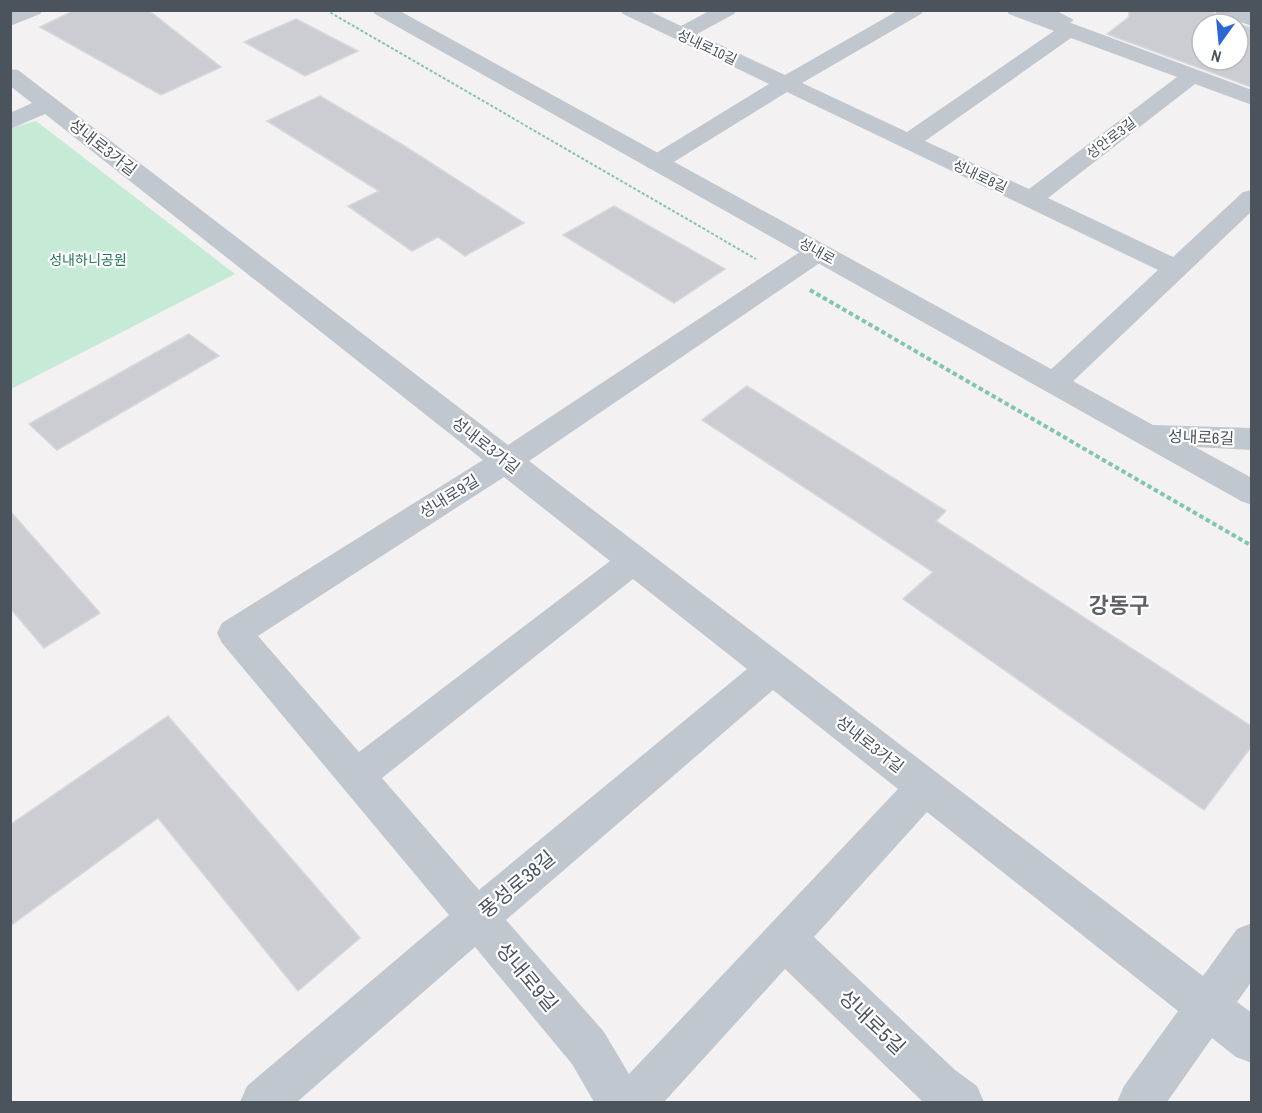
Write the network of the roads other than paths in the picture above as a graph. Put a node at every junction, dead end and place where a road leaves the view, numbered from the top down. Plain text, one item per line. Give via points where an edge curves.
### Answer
1 (33, 10) edge
2 (382, 10) edge
3 (630, 10) edge
4 (727, 10) edge
5 (914, 10) edge
6 (1016, 10) edge
7 (1044, 10) edge
8 (1224, 10) edge
9 (10, 20) edge
10 (1251, 20) edge
11 (1068, 22) junction
12 (681, 34) junction
13 (10, 75) edge
14 (1192, 76) junction
15 (785, 84) junction
16 (1251, 98) edge
17 (48, 104) junction
18 (10, 122) edge
19 (908, 142) junction
20 (656, 163) junction
21 (1251, 197) edge
22 (1030, 200) junction
23 (818, 252) junction
24 (1175, 268) junction
25 (1055, 382) junction
26 (1150, 435) junction
27 (1251, 439) edge
28 (506, 461) junction
29 (1251, 493) edge
30 (634, 560) junction
31 (773, 669) junction
32 (356, 776) junction
33 (925, 787) junction
34 (477, 918) junction
35 (785, 939) junction
36 (1251, 944) edge
37 (1207, 1007) junction
38 (1251, 1041) edge
39 (263, 1102) edge
40 (619, 1102) edge
41 (634, 1102) edge
42 (961, 1102) edge
43 (1140, 1102) edge

1 - 9 street
2 - 20 street, 성내로
3 - 12 street, 성내로10길
4 - 12 street
5 - 15 street
6 - 11 street
7 - 11 lane
8 - 10 street
11 - 14 street
11 - 19 street
12 - 15 street, 성내로10길
13 - 17 street, 성내로3가길
14 - 16 street
14 - 22 street, 성안로3길
15 - 19 street, 성내로8길
15 - 20 street
17 - 18 street
17 - 28 street, 성내로3가길
19 - 22 street, 성내로8길
20 - 23 street, 성내로
21 - 24 street
22 - 24 street, 성내로8길
23 - 25 street, 성내로
23 - 28 street, 성내로9길
24 - 25 street
25 - 26 street, 성내로
26 - 27 street, 성내로6길
26 - 29 street, 성내로
28 - 30 street, 성내로3가길
28 - 32 street, 성내로9길 via 234,633
30 - 31 street, 성내로3가길
30 - 32 street
31 - 33 street, 성내로3가길
31 - 34 street, 풍성로38길
32 - 34 street, 성내로9길
33 - 35 street
33 - 37 street, 성내로3가길
34 - 39 street, 풍성로38길
34 - 40 street, 성내로9길 via 588,1048
35 - 41 street
35 - 42 street, 성내로5길 via 939,1086
36 - 37 street
37 - 38 street, 성내로3가길
37 - 43 street

